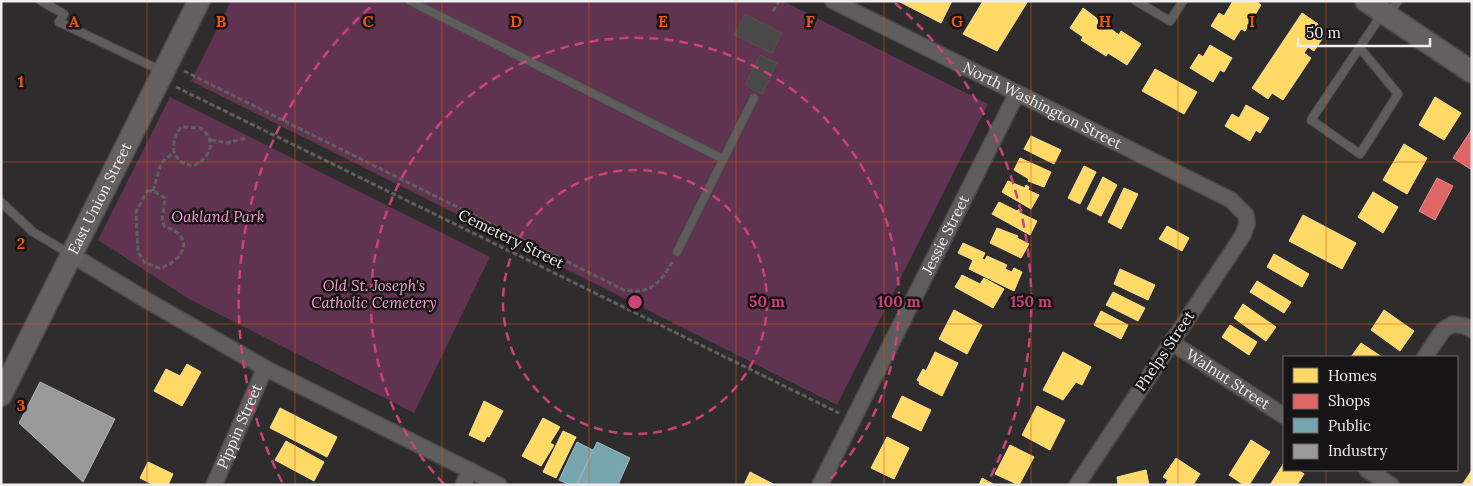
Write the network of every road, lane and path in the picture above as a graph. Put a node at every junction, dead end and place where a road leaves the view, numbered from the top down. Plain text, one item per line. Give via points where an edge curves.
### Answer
1 (41, 1) edge
2 (199, 1) edge
3 (410, 1) edge
4 (778, 1) edge
5 (833, 1) edge
6 (1136, 1) edge
7 (1183, 1) edge
8 (1384, 8) edge
9 (773, 11) dead end
10 (1360, 48) junction
11 (164, 72) junction
12 (1472, 72) edge
13 (1017, 93) junction
14 (754, 98) dead end
15 (246, 138) dead end
16 (210, 140) junction
17 (174, 152) junction
18 (723, 159) junction
19 (153, 191) junction
20 (1, 202) edge
21 (1246, 215) joint
22 (677, 252) joint
23 (72, 255) junction
24 (1472, 330) edge
25 (1171, 342) junction
26 (1426, 356) edge
27 (266, 368) junction
28 (1, 395) edge
29 (1283, 415) edge
30 (853, 419) junction
31 (470, 470) junction
32 (1369, 471) edge
33 (214, 485) edge
34 (463, 485) edge
35 (499, 485) edge
36 (820, 485) edge
37 (1077, 485) edge
38 (1390, 485) edge

1 - 11 lane via 64,14 59,22
2 - 11 street, East Union Street
3 - 18 lane
4 - 9 path
5 - 13 street, North Washington Street
6 - 7 lane via 1170,21
8 - 10 lane
8 - 12 street
10 - 10 lane via 1311,120 1360,154 1398,94
11 - 22 path via 624,290 634,292 657,285
11 - 23 street, East Union Street
11 - 30 path, Cemetery Street
13 - 21 street, North Washington Street via 1231,200
13 - 30 street, Jessie Street
14 - 18 lane
15 - 16 path via 227,143
16 - 17 path via 211,149 207,156 192,166 179,161
16 - 17 path via 201,128 182,127 174,137
17 - 19 path via 161,162
18 - 22 lane
19 - 19 path via 165,198 162,222 165,227 174,229 184,242 176,261 159,268 144,262 138,252 136,236 136,212 147,191
20 - 23 lane via 33,232
21 - 25 street, Phelps Street via 1243,235
23 - 27 street
23 - 28 street, East Union Street
24 - 26 street via 1453,324 1443,330
25 - 29 street, Walnut Street
25 - 37 street, Phelps Street
27 - 31 street
27 - 33 street, Pippin Street
30 - 36 street, Jessie Street
31 - 34 street
31 - 35 street
32 - 38 street

